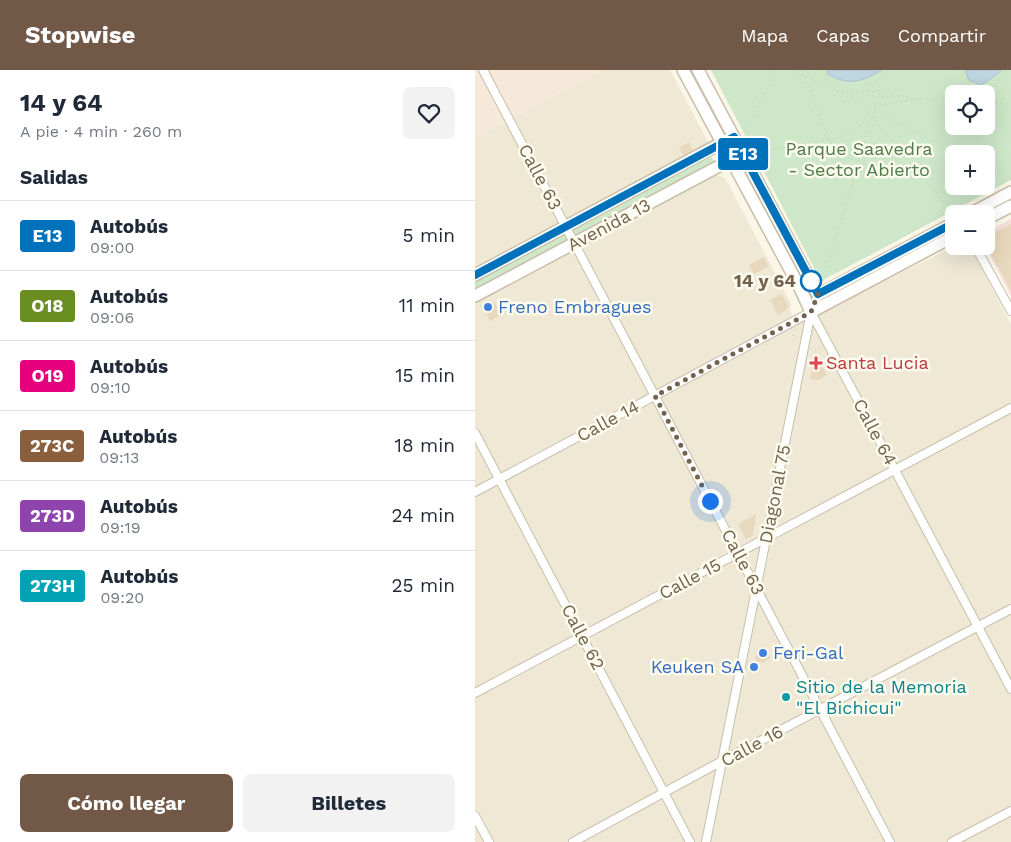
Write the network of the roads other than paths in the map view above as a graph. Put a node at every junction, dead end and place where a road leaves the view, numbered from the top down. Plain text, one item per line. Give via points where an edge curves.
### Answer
1 (483, 70) edge
2 (683, 70) edge
3 (698, 70) edge
4 (475, 74) edge
5 (738, 135) junction
6 (723, 143) junction
7 (747, 153) junction
8 (732, 160) junction
9 (1011, 192) edge
10 (987, 205) edge
11 (1011, 206) edge
12 (995, 214) edge
13 (565, 227) junction
14 (945, 228) edge
15 (945, 241) edge
16 (574, 243) junction
17 (980, 255) edge
18 (475, 275) edge
19 (818, 294) junction
20 (475, 296) edge
21 (1011, 311) edge
22 (811, 312) junction
23 (655, 396) junction
24 (1011, 408) edge
25 (475, 433) edge
26 (895, 469) junction
27 (499, 479) junction
28 (475, 492) edge
29 (766, 537) junction
30 (738, 553) junction
31 (756, 587) junction
32 (1011, 608) edge
33 (978, 626) junction
34 (582, 636) junction
35 (1011, 689) edge
36 (475, 693) edge
37 (820, 710) junction
38 (722, 761) junction
39 (665, 793) junction
40 (1011, 811) edge
41 (475, 816) edge
42 (489, 842) edge
43 (573, 842) edge
44 (690, 842) edge
45 (706, 842) edge
46 (890, 842) edge
47 (952, 842) edge

1 - 4 street
1 - 13 street, Calle 63
2 - 6 main road, Calle 64
3 - 5 main road
5 - 6 main road, Avenida 13
5 - 7 main road
6 - 8 main road, Calle 64
6 - 13 main road, Avenida 13
7 - 8 main road, Avenida 13
7 - 19 main road
8 - 16 main road, Avenida 13
8 - 22 main road, Calle 64
9 - 10 main road
11 - 12 main road
13 - 16 street, Calle 63
13 - 18 main road, Avenida 13
14 - 19 main road
15 - 22 main road, Calle 14
16 - 20 main road, Avenida 13
16 - 23 street, Calle 63
17 - 21 street
19 - 22 street, Diagonal 75
22 - 23 street, Calle 14
22 - 26 street, Calle 64
22 - 29 street, Diagonal 75
23 - 27 street, Calle 14
23 - 30 street, Calle 63
24 - 26 street, Calle 15
25 - 27 street, Calle 62
26 - 29 street, Calle 15
26 - 33 street, Calle 64
27 - 28 street, Calle 14
27 - 34 street, Calle 62
29 - 30 street, Calle 15
29 - 31 street, Diagonal 75
30 - 31 street, Calle 63
30 - 34 street, Calle 15
31 - 37 street, Calle 63
31 - 38 street, Diagonal 75
32 - 33 street, Calle 16
33 - 35 street, Calle 64
33 - 37 street, Calle 16
34 - 36 street, Calle 15
34 - 39 street, Calle 62
37 - 38 street, Calle 16
37 - 46 street, Calle 63
38 - 39 street, Calle 16
38 - 45 street, Diagonal 75
39 - 43 street, Calle 16
39 - 44 street, Calle 62
40 - 47 street
41 - 42 street

